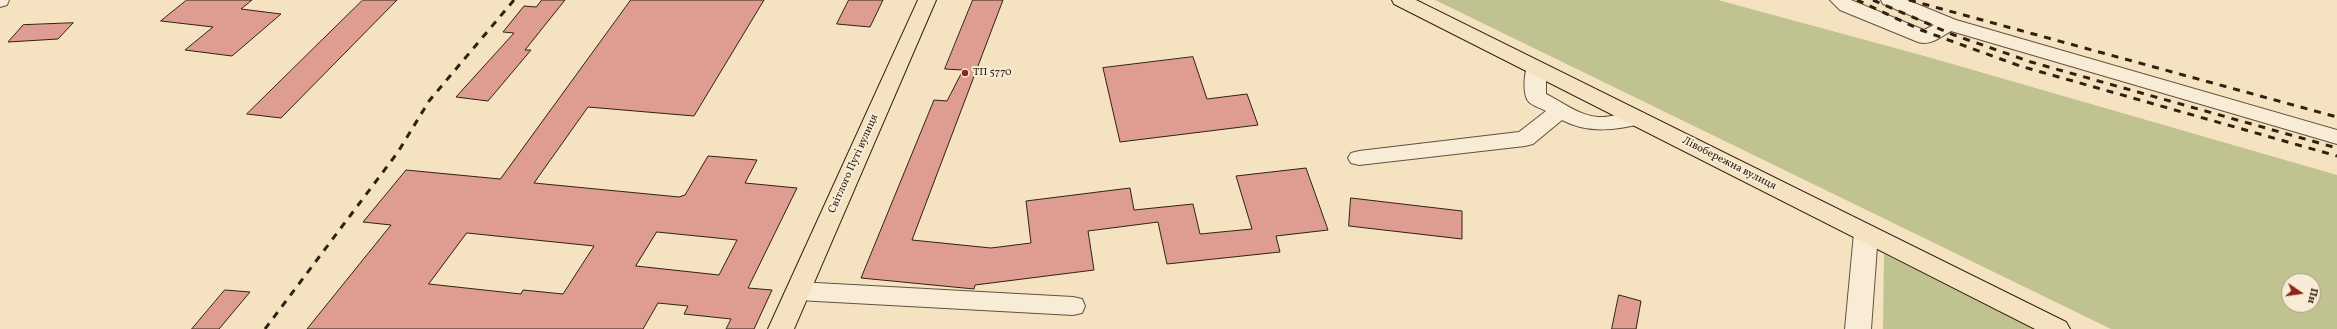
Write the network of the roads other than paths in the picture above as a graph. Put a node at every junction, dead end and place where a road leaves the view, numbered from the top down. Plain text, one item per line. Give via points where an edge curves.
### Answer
1 (927, 0) edge
2 (1401, 0) edge
3 (1839, 0) edge
4 (1890, 0) edge
5 (1950, 24) junction
6 (1536, 68) junction
7 (1561, 110) junction
8 (1637, 118) junction
9 (2337, 136) edge
10 (1360, 158) dead end
11 (1866, 233) junction
12 (798, 291) junction
13 (1073, 306) dead end
14 (781, 329) edge
15 (1858, 329) edge
16 (2058, 329) edge

1 - 12 main road, Світлого Путі вулиця
2 - 6 main road, Лівобережна вулиця
3 - 5 street via 1847,6 1925,38
4 - 5 street
5 - 9 street
6 - 7 street via 1536,97
6 - 8 main road, Лівобережна вулиця
7 - 8 street via 1598,124
7 - 10 street via 1525,139
8 - 11 main road, Лівобережна вулиця
11 - 15 street
11 - 16 main road, Лівобережна вулиця
12 - 13 street
12 - 14 main road, Світлого Путі вулиця

